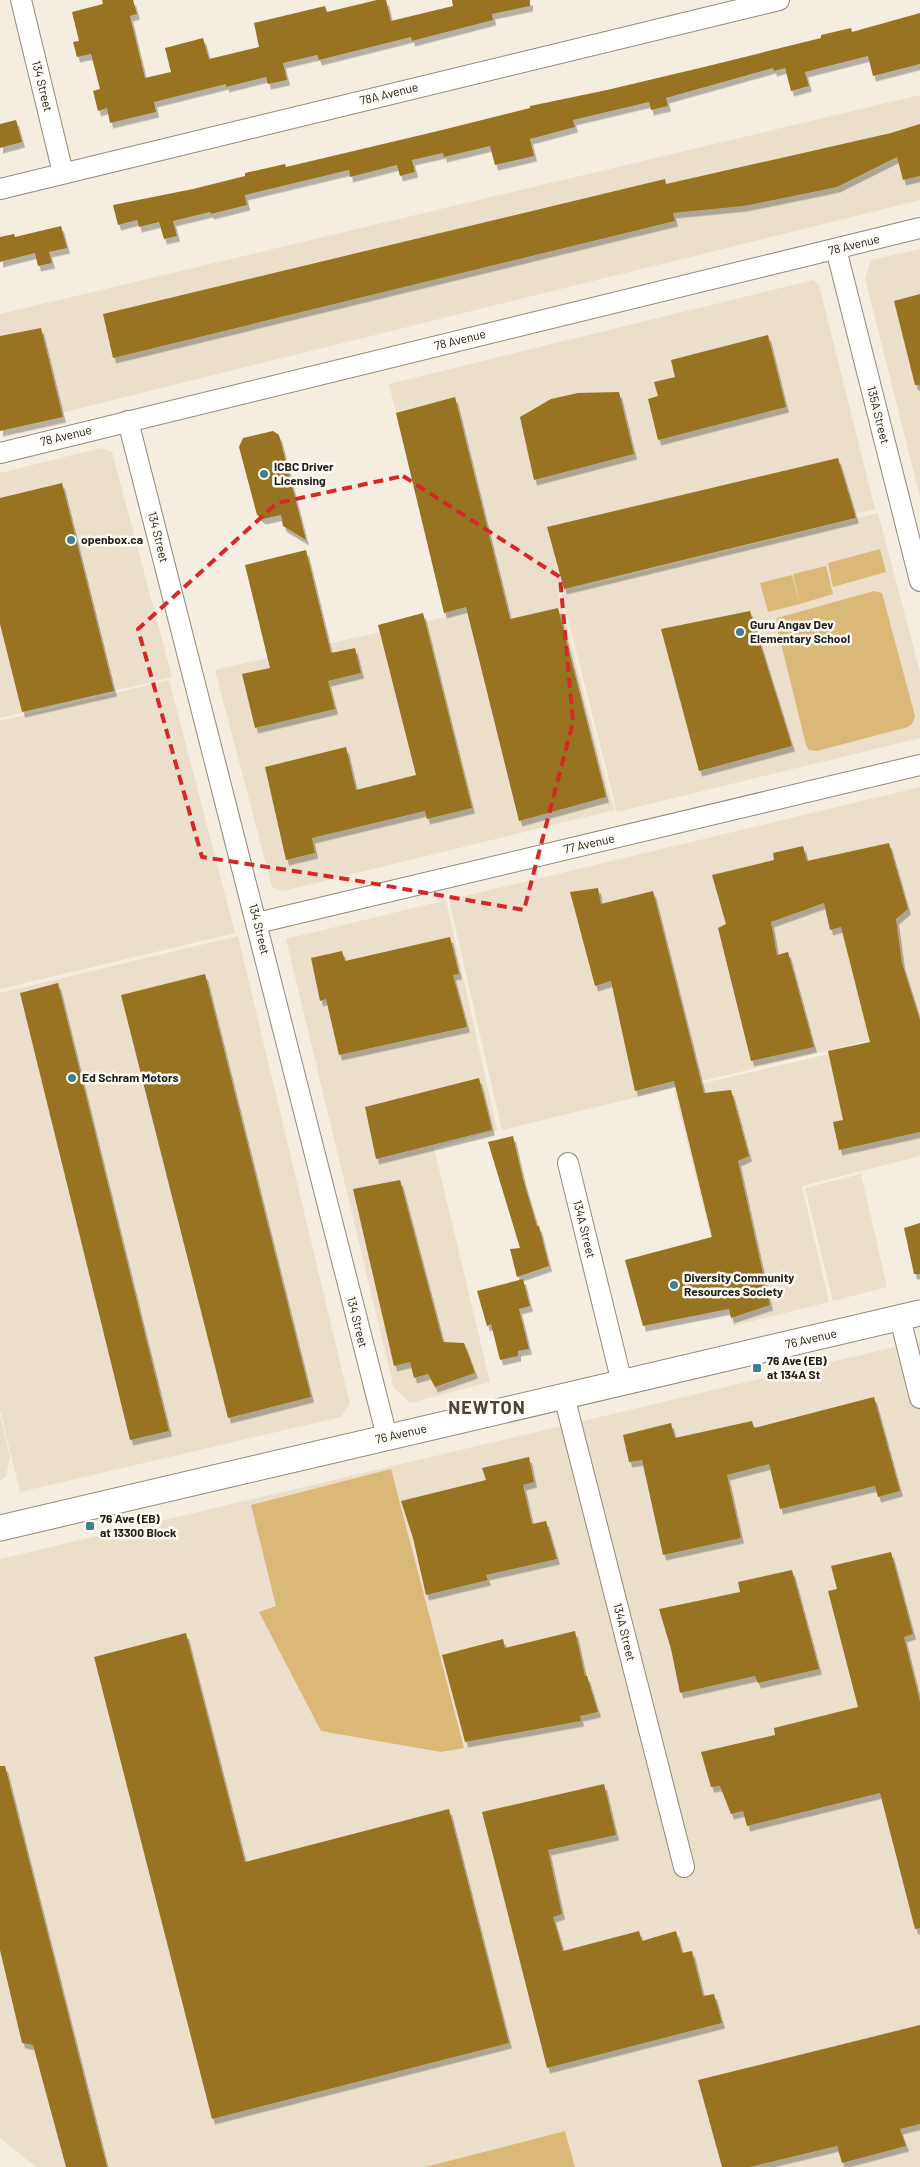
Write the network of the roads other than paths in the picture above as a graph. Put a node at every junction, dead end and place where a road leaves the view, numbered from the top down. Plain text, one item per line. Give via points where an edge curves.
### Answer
1 (21, 0) edge
2 (779, 0) edge
3 (63, 173) junction
4 (0, 189) edge
5 (920, 228) edge
6 (836, 249) junction
7 (128, 421) junction
8 (0, 453) edge
9 (920, 580) edge
10 (920, 765) edge
11 (257, 923) junction
12 (568, 1163) dead end
13 (910, 1315) edge
14 (622, 1383) junction
15 (564, 1396) junction
16 (920, 1398) edge
17 (386, 1437) junction
18 (0, 1528) edge
19 (684, 1867) dead end

1 - 3 street, 134 Street
2 - 3 street, 78A Avenue
3 - 4 street, 78A Avenue
5 - 6 street, 78 Avenue
6 - 7 street, 78 Avenue
6 - 9 street, 135A Street
7 - 8 street, 78 Avenue
7 - 11 street, 134 Street
10 - 11 street, 77 Avenue
11 - 17 street, 134 Street
12 - 14 street, 134A Street
13 - 14 main road, 76 Avenue
13 - 16 street
14 - 15 main road, 76 Avenue
15 - 17 main road, 76 Avenue
15 - 19 street, 134A Street
17 - 18 main road, 76 Avenue

